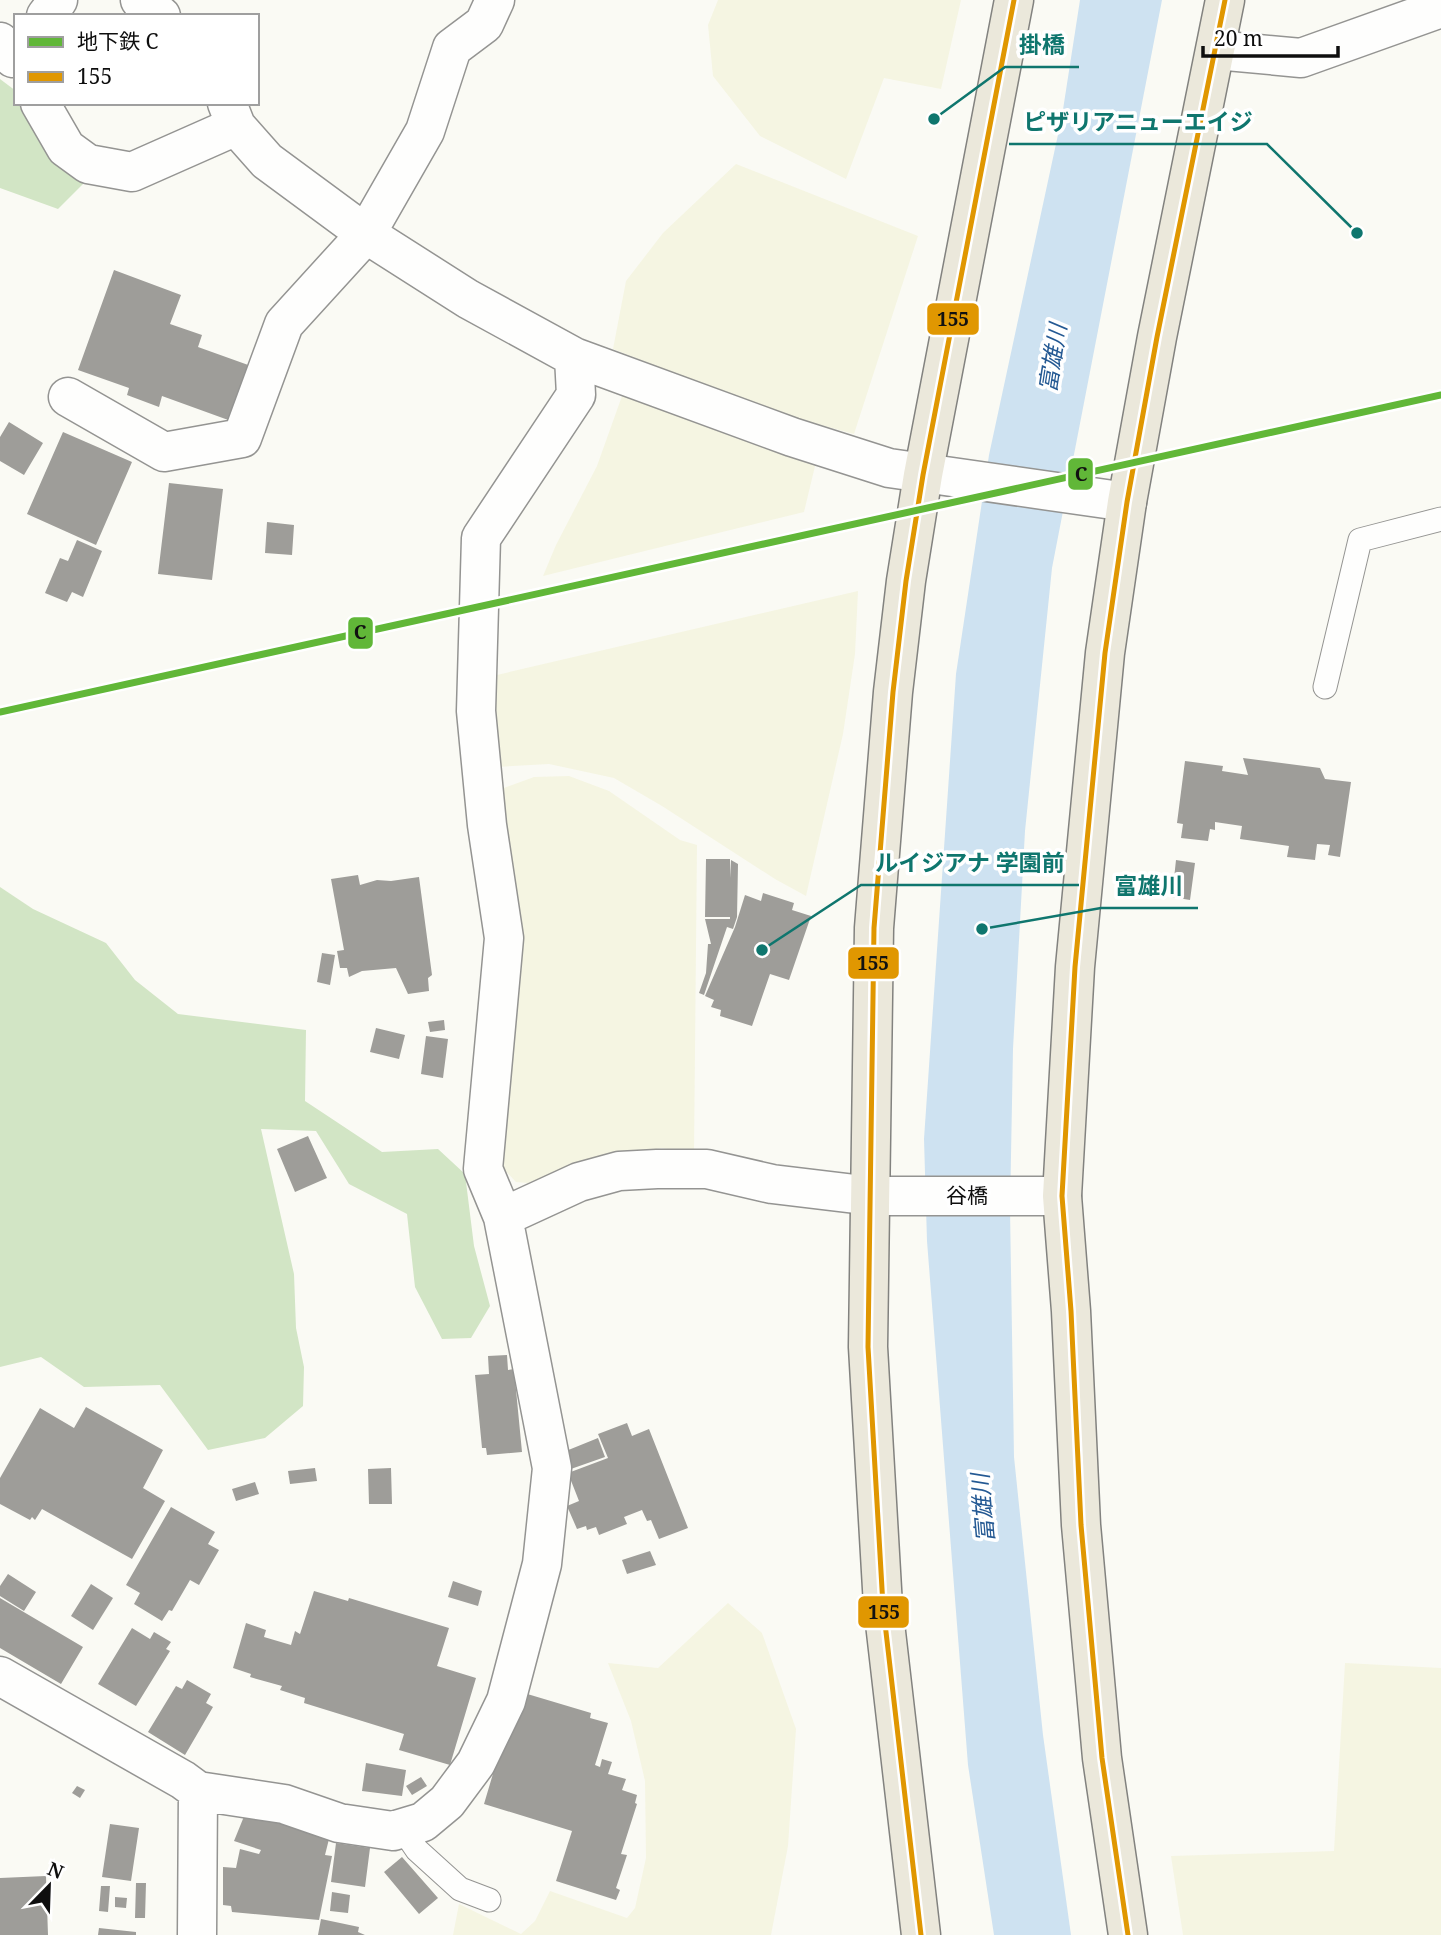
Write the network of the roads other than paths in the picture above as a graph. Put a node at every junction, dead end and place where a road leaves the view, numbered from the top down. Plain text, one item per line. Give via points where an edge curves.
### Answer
1 (140, 0) edge
2 (495, 0) edge
3 (1014, 0) edge
4 (1225, 0) edge
5 (1441, 8) edge
6 (158, 14) edge
7 (1216, 50) junction
8 (41, 105) edge
9 (231, 115) edge
10 (366, 234) junction
11 (574, 357) junction
12 (68, 397) dead end
13 (923, 475) junction
14 (1127, 502) junction
15 (1441, 519) edge
16 (1325, 687) dead end
17 (872, 1196) junction
18 (1062, 1196) junction
19 (503, 1217) junction
20 (0, 1676) edge
21 (198, 1791) junction
22 (402, 1828) junction
23 (489, 1900) dead end
24 (197, 1935) edge
25 (921, 1935) edge
26 (1128, 1935) edge

1 - 6 street
2 - 10 street via 484,24 452,48 425,131
3 - 13 main road
4 - 7 main road
5 - 7 street via 1301,58
7 - 14 main road
8 - 9 street via 66,148 88,164 132,172
9 - 10 street via 267,161
10 - 11 street via 468,299
10 - 12 street via 284,324 242,439 164,452
11 - 13 street via 792,437
11 - 19 street via 576,395 481,538 476,711 504,938 483,1169
13 - 14 street
13 - 17 main road via 893,692 874,928
14 - 18 main road via 1105,653 1076,953
15 - 16 lane via 1360,540
17 - 18 street, 谷橋
17 - 19 street, 谷橋 via 772,1184 707,1169 619,1171 579,1182
17 - 25 main road via 868,1347 883,1606
18 - 26 main road via 1082,1538 1102,1758
19 - 22 street via 552,1468 542,1564 506,1700 475,1763 447,1801 423,1822
20 - 21 street
21 - 22 street via 284,1804 339,1823 393,1831
21 - 24 street
22 - 23 lane via 417,1850 460,1889

